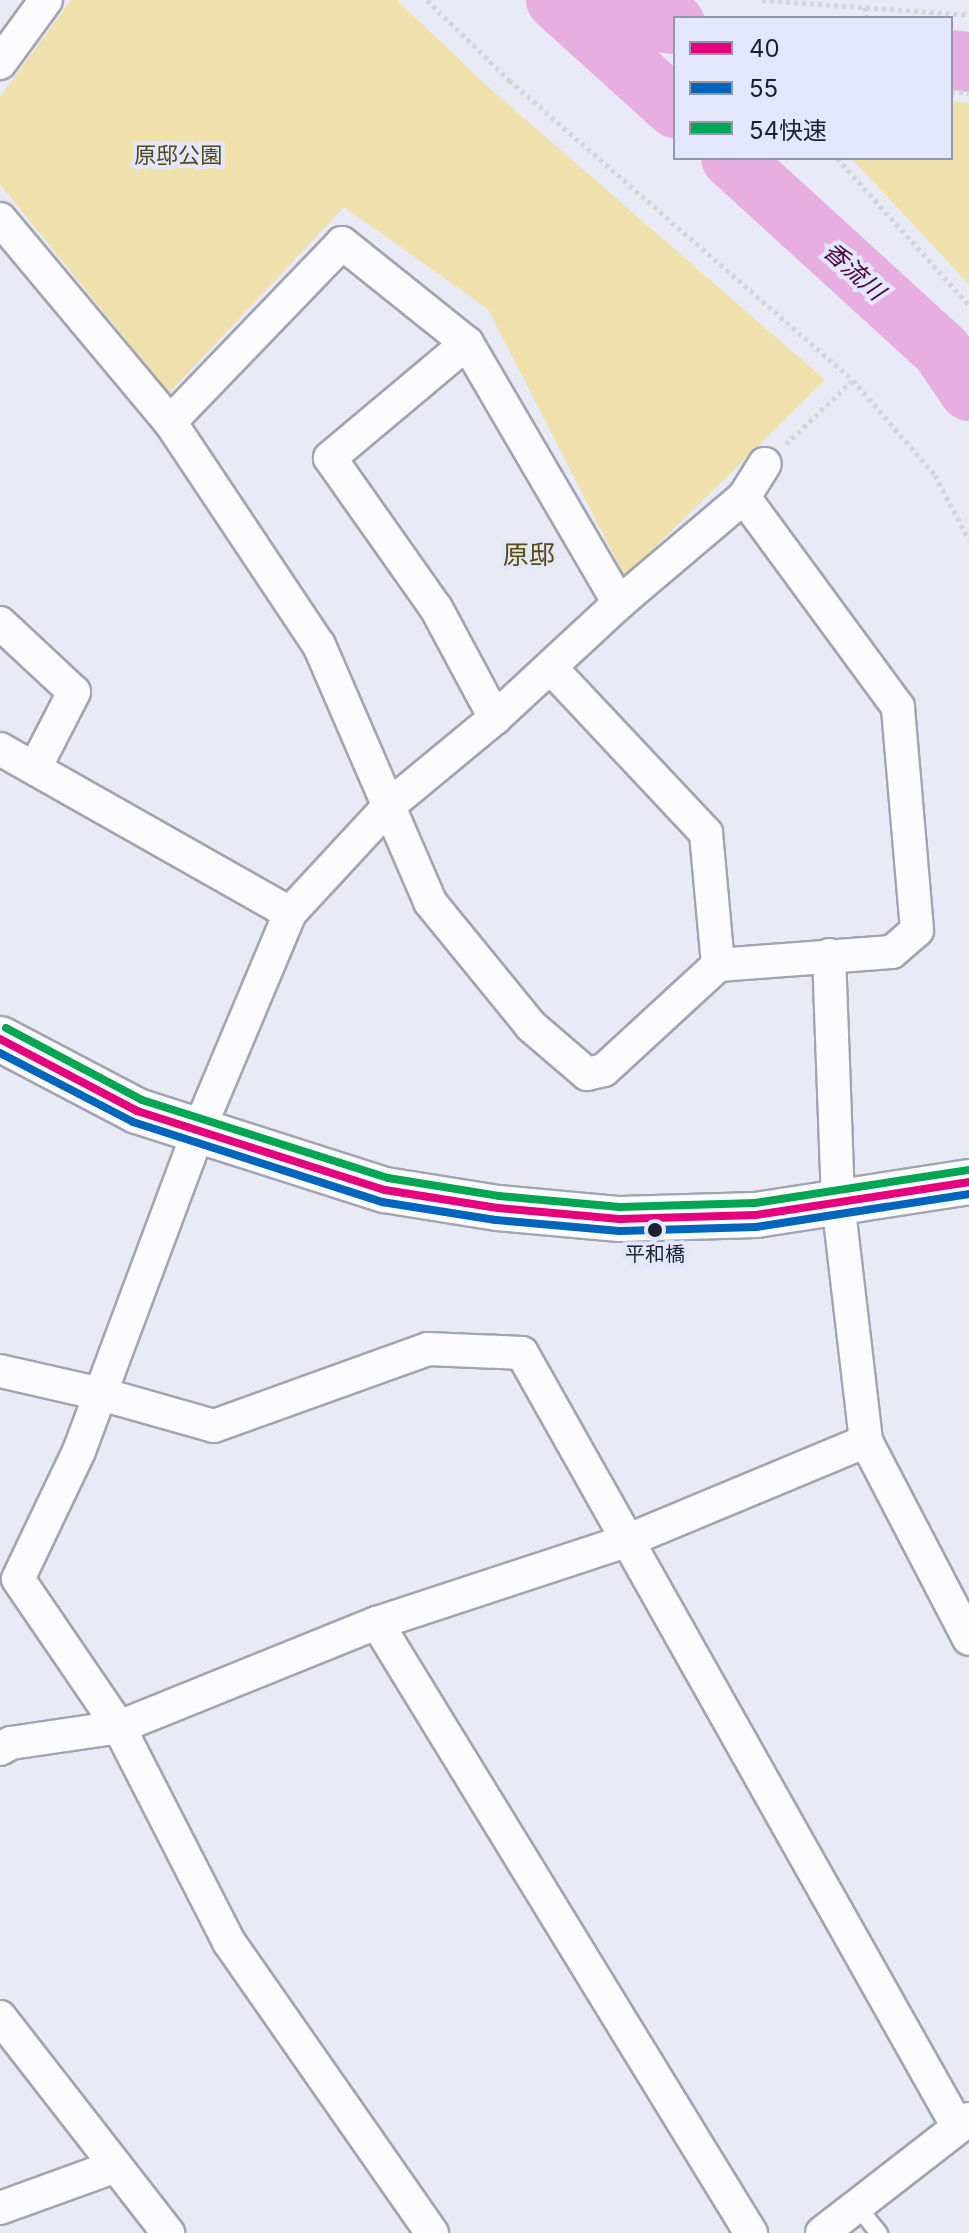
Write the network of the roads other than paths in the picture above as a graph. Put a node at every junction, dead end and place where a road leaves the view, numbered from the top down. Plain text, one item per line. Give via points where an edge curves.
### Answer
1 (46, 0) edge
2 (0, 63) edge
3 (0, 219) edge
4 (467, 343) junction
5 (170, 422) junction
6 (765, 464) road end
7 (744, 497) junction
8 (619, 603) junction
9 (0, 623) edge
10 (552, 669) junction
11 (495, 718) junction
12 (0, 749) edge
13 (35, 768) junction
14 (391, 804) junction
15 (290, 913) junction
16 (829, 955) junction
17 (718, 965) junction
18 (0, 1039) edge
19 (198, 1132) junction
20 (969, 1182) edge
21 (838, 1202) junction
22 (0, 1371) edge
23 (101, 1394) junction
24 (866, 1441) junction
25 (626, 1541) junction
26 (9, 1580) edge
27 (377, 1623) junction
28 (969, 1639) edge
29 (119, 1727) junction
30 (0, 1749) edge
31 (0, 2017) edge
32 (964, 2123) edge
33 (116, 2166) junction
34 (857, 2206) junction
35 (0, 2208) edge
36 (168, 2233) edge
37 (432, 2233) edge
38 (751, 2233) edge
39 (822, 2233) edge
40 (879, 2233) edge

1 - 2 street
3 - 5 street
4 - 5 street via 342,243
4 - 8 street
4 - 11 street via 330,458 436,608
5 - 14 street via 319,645
6 - 7 street
7 - 8 street
7 - 16 street via 898,707 917,930 892,952
8 - 10 street
9 - 13 street via 74,692
10 - 11 street
10 - 17 street via 706,833
11 - 14 street
12 - 13 street
13 - 15 street
14 - 15 street
14 - 17 street via 430,902 531,1026 587,1074 604,1070
15 - 19 street
16 - 17 street
16 - 21 street
18 - 19 street via 137,1111
19 - 21 street via 385,1190 498,1208 620,1219 756,1215
19 - 23 street
20 - 21 street
21 - 24 street
22 - 23 street
23 - 25 street via 214,1426 428,1349 522,1353
23 - 26 street via 79,1451
24 - 25 street
24 - 28 street
25 - 27 street
25 - 32 street
26 - 29 street
27 - 29 street
27 - 38 street
29 - 30 street
29 - 37 street via 229,1942
31 - 33 street
32 - 34 street
33 - 35 street
33 - 36 street
34 - 39 street
34 - 40 lane

